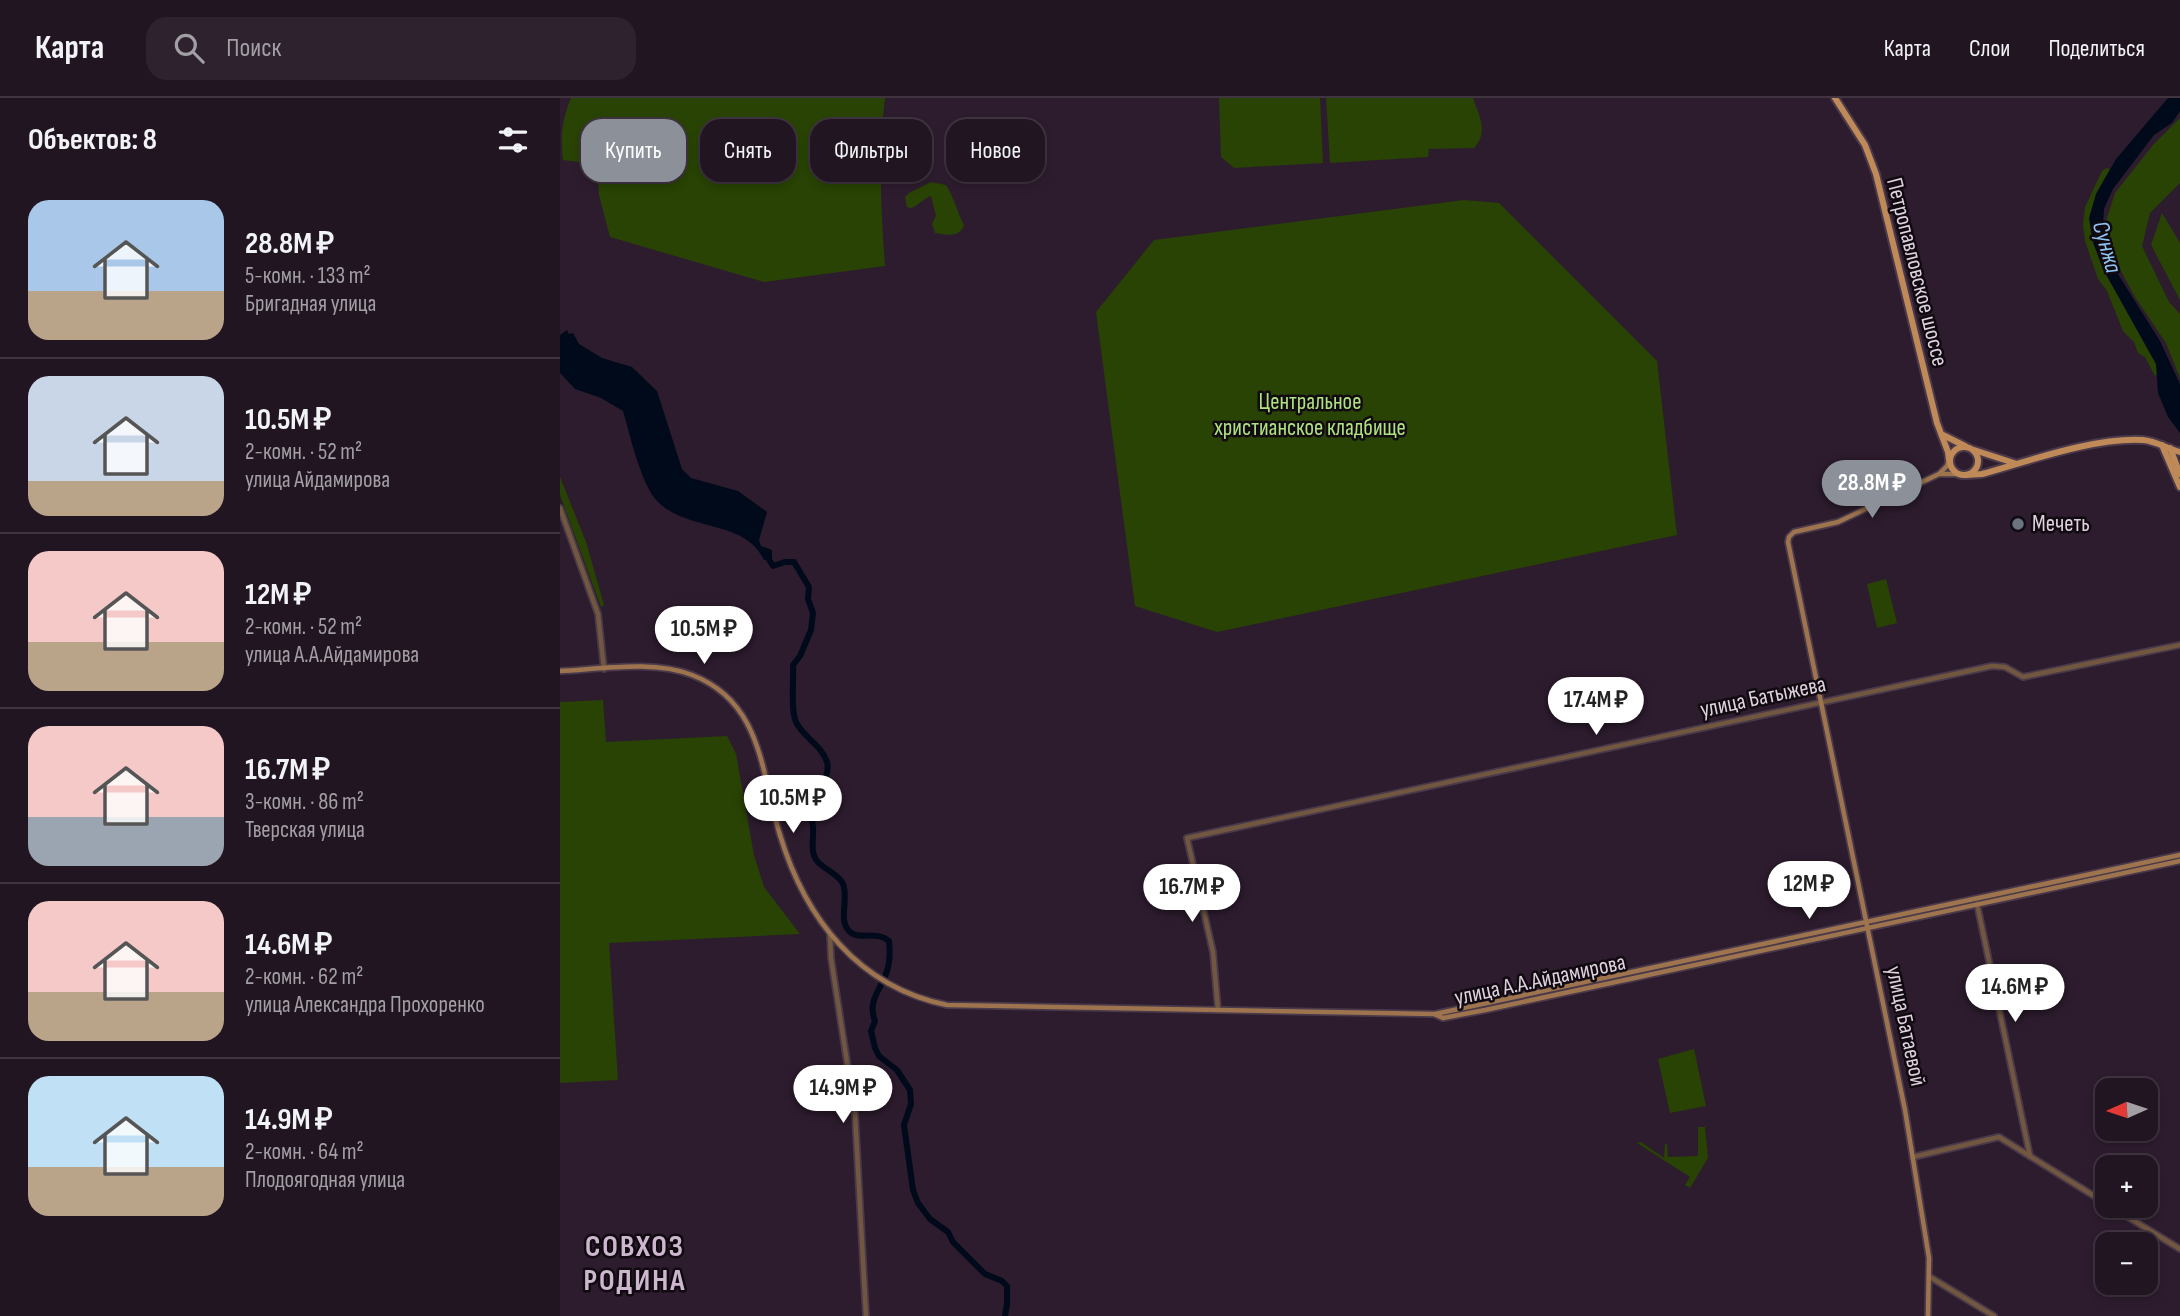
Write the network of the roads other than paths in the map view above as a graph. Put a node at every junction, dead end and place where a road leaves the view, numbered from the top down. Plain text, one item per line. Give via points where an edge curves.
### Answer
1 (1835, 98) edge
2 (1942, 434) junction
3 (2162, 445) junction
4 (2180, 445) edge
5 (1969, 447) junction
6 (2171, 448) junction
7 (2180, 454) edge
8 (1949, 460) junction
9 (2169, 463) junction
10 (2019, 464) junction
11 (2179, 471) edge
12 (1939, 474) junction
13 (1961, 474) junction
14 (2180, 487) edge
15 (560, 508) edge
16 (2180, 645) edge
17 (604, 669) junction
18 (560, 671) edge
19 (1822, 702) junction
20 (2180, 855) edge
21 (2172, 860) junction
22 (2180, 861) edge
23 (1977, 901) junction
24 (1868, 924) junction
25 (830, 934) junction
26 (1218, 1010) junction
27 (1442, 1011) junction
28 (1434, 1014) junction
29 (1443, 1017) junction
30 (2030, 1156) junction
31 (1913, 1157) junction
32 (2095, 1197) edge
33 (2129, 1218) edge
34 (2180, 1250) edge
35 (1930, 1277) junction
36 (866, 1316) edge
37 (1928, 1316) edge
38 (1994, 1316) edge

1 - 2 main road, Петропавловское шоссе via 1865,145 1876,174
2 - 5 main road
2 - 8 main road, Петропавловское шоссе
3 - 6 main road
3 - 9 main road
3 - 10 main road via 2147,440 2100,443
4 - 6 main road
5 - 8 main road via 1957,448
5 - 10 main road
5 - 13 main road via 1978,464
6 - 7 main road
6 - 9 main road
6 - 11 main road
7 - 11 main road
8 - 12 main road
8 - 13 main road via 1952,470
9 - 14 main road
10 - 13 main road via 1982,474
12 - 13 main road
12 - 19 main road, улица Батаевой via 1838,522 1789,537
15 - 17 street via 598,614
16 - 19 street, улица Батыжева via 2023,677 2006,667 1992,666
17 - 18 main road, улица А.А.Айдамирова
17 - 25 main road, улица А.А.Айдамирова via 677,671 699,678 730,699 758,746 792,869
19 - 24 main road, улица Батаевой
19 - 26 street, улица Батыжева via 1187,838 1213,952
20 - 21 main road, улица А.А.Айдамирова
21 - 22 main road, улица А.А.Айдамирова
21 - 23 main road, улица А.А.Айдамирова
23 - 24 main road, улица А.А.Айдамирова
23 - 30 street
24 - 27 main road, улица А.А.Айдамирова
24 - 29 main road, улица А.А.Айдамирова
24 - 31 main road, улица Батаевой
25 - 26 main road, улица А.А.Айдамирова via 871,972 899,988 947,1005
25 - 36 street via 855,1114
26 - 28 main road, улица А.А.Айдамирова
27 - 28 main road, улица А.А.Айдамирова
27 - 29 main road
28 - 29 main road, улица А.А.Айдамирова
30 - 31 street via 1999,1137
30 - 32 street
31 - 35 main road, улица Батаевой
33 - 34 street
35 - 37 main road, улица Батаевой
35 - 38 street

